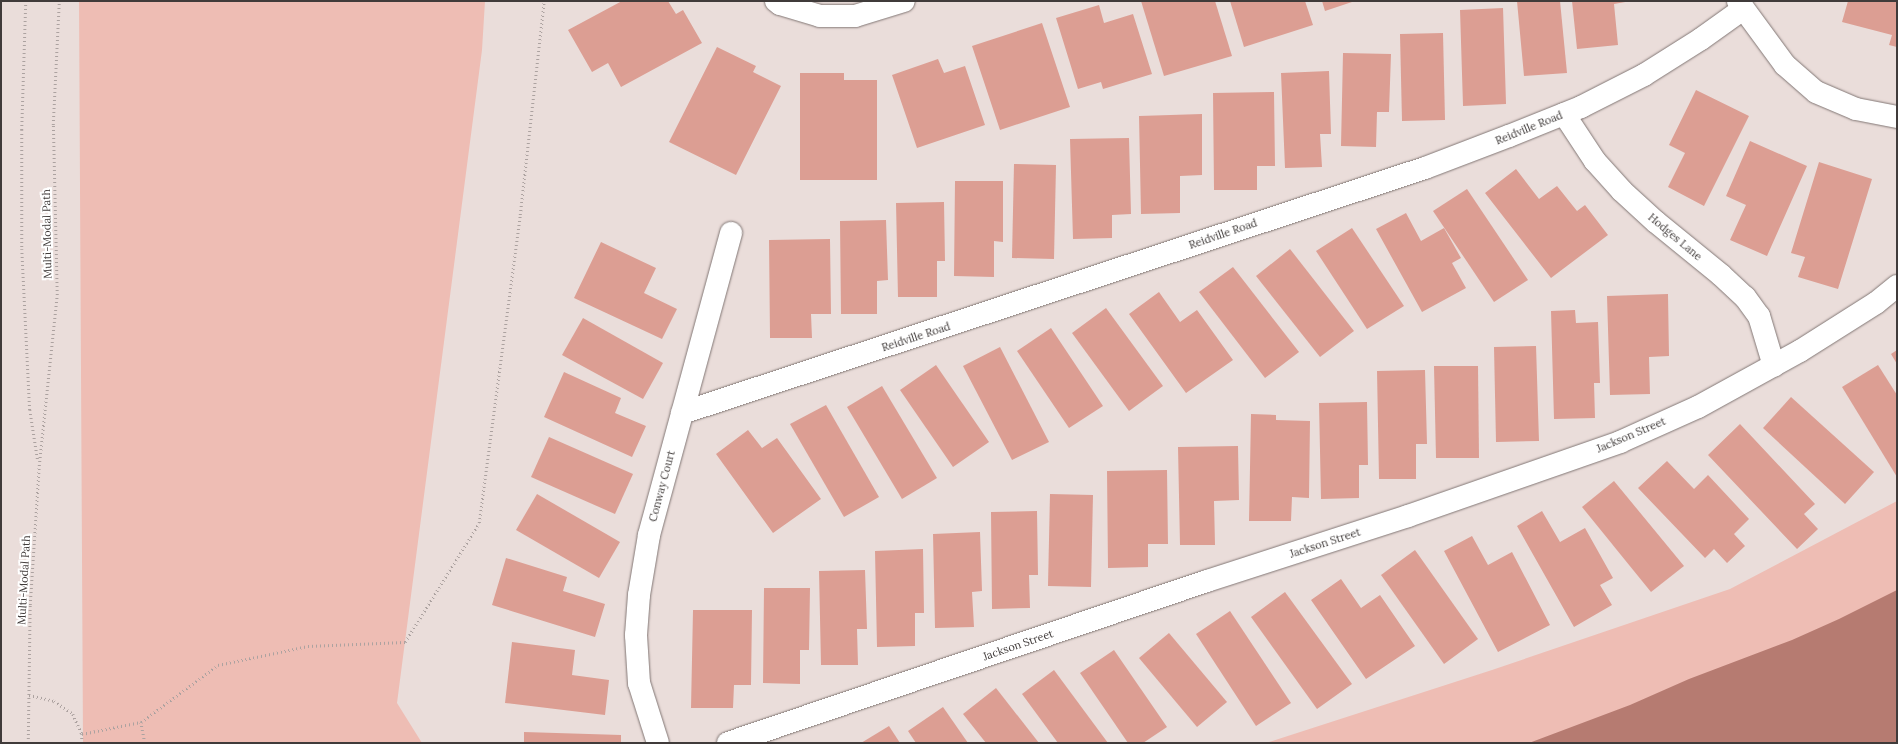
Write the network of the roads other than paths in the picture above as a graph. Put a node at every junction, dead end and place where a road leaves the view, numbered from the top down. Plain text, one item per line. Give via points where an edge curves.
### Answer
1 (776, 1) edge
2 (904, 1) edge
3 (1741, 5) edge
4 (1564, 114) junction
5 (1897, 116) edge
6 (730, 233) dead end
7 (1897, 286) edge
8 (1774, 366) junction
9 (682, 413) junction
10 (658, 743) edge
11 (728, 743) edge

1 - 2 street via 820,16 855,16
3 - 4 street, Reidville Road via 1701,39 1644,75
3 - 5 street via 1785,65 1816,92 1856,109
4 - 8 street, Hodges Lane via 1596,161 1622,191 1745,297 1759,316
4 - 9 street, Reidville Road via 1425,168
6 - 9 street, Conway Court
7 - 8 street, Jackson Street via 1876,303
8 - 11 street, Jackson Street via 1684,413 1620,442 1540,471
9 - 10 street, Conway Court via 649,535 638,602 636,635 639,683

